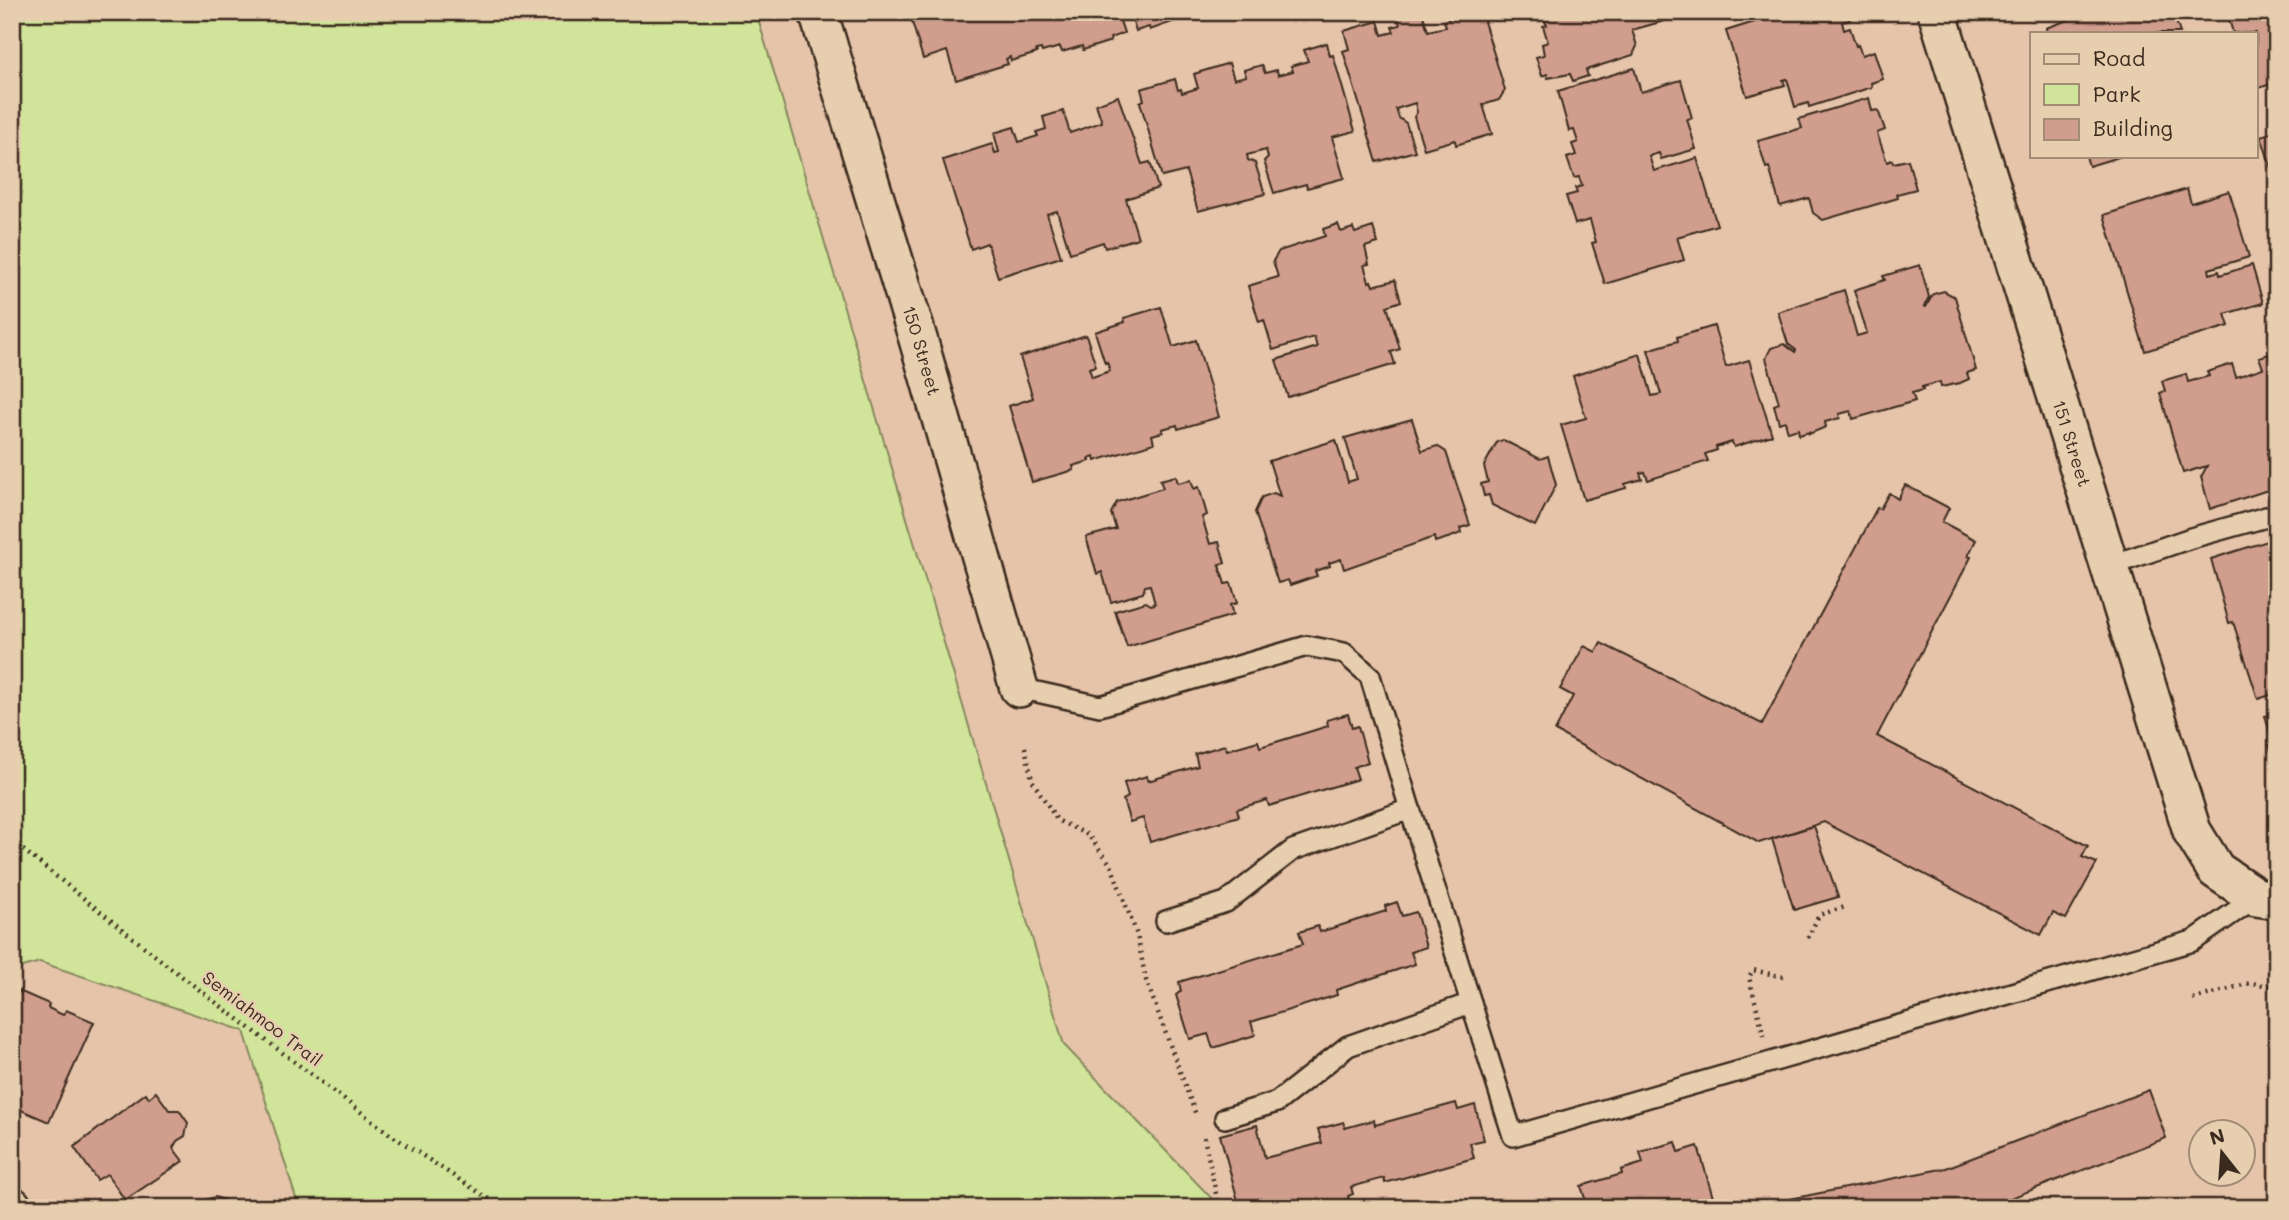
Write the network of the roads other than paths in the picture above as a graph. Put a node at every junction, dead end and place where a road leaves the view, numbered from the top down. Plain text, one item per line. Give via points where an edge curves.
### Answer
1 (818, 12) edge
2 (1937, 12) edge
3 (2277, 514) edge
4 (2109, 566) junction
5 (1019, 688) joint
6 (1410, 809) junction
7 (2266, 899) edge
8 (1166, 921) dead end
9 (1471, 1003) junction
10 (1225, 1118) dead end

1 - 5 street, 150 Street
2 - 4 street, 151 Street
3 - 4 lane
4 - 7 street, 151 Street via 2192,831 2216,870
5 - 6 lane via 1100,706 1307,646 1344,653 1370,676
6 - 8 lane via 1293,850 1226,902
6 - 9 lane
7 - 9 lane via 2193,941 1513,1136
9 - 10 lane via 1348,1046 1277,1102

